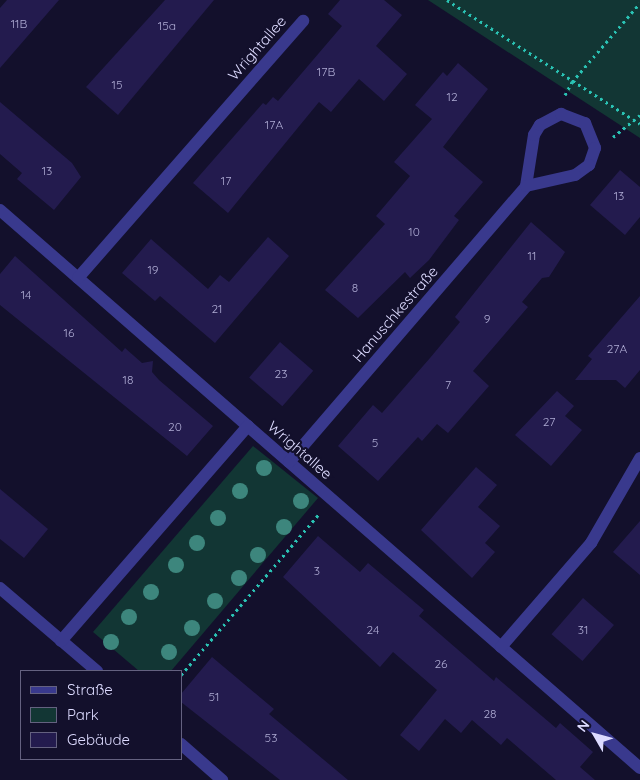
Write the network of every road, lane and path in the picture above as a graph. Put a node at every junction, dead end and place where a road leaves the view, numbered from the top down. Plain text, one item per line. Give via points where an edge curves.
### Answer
1 (447, 0) edge
2 (640, 3) edge
3 (303, 21) dead end
4 (572, 82) junction
5 (640, 115) edge
6 (635, 122) junction
7 (640, 124) edge
8 (595, 148) junction
9 (526, 186) junction
10 (0, 210) edge
11 (78, 278) junction
12 (248, 426) junction
13 (640, 458) edge
14 (289, 462) junction
15 (332, 500) junction
16 (0, 588) edge
17 (61, 641) junction
18 (501, 647) junction
19 (96, 670) edge
20 (182, 674) edge
21 (182, 745) edge
22 (640, 768) edge
23 (222, 780) edge

1 - 4 path
2 - 4 path
3 - 11 street, Wrightallee
4 - 6 path
5 - 6 path
6 - 7 path
6 - 8 path
8 - 9 street via 589,164 575,176
8 - 9 street via 585,123 574,116 549,118 534,135
9 - 14 street, Hanuschkestraße
10 - 11 street, Wrightallee
11 - 12 street, Wrightallee
12 - 14 street, Wrightallee
12 - 17 street
13 - 18 street via 591,543
14 - 15 street, Wrightallee
15 - 18 street, Wrightallee
15 - 20 path
16 - 17 street
17 - 19 street
18 - 22 street, Wrightallee
21 - 23 street

